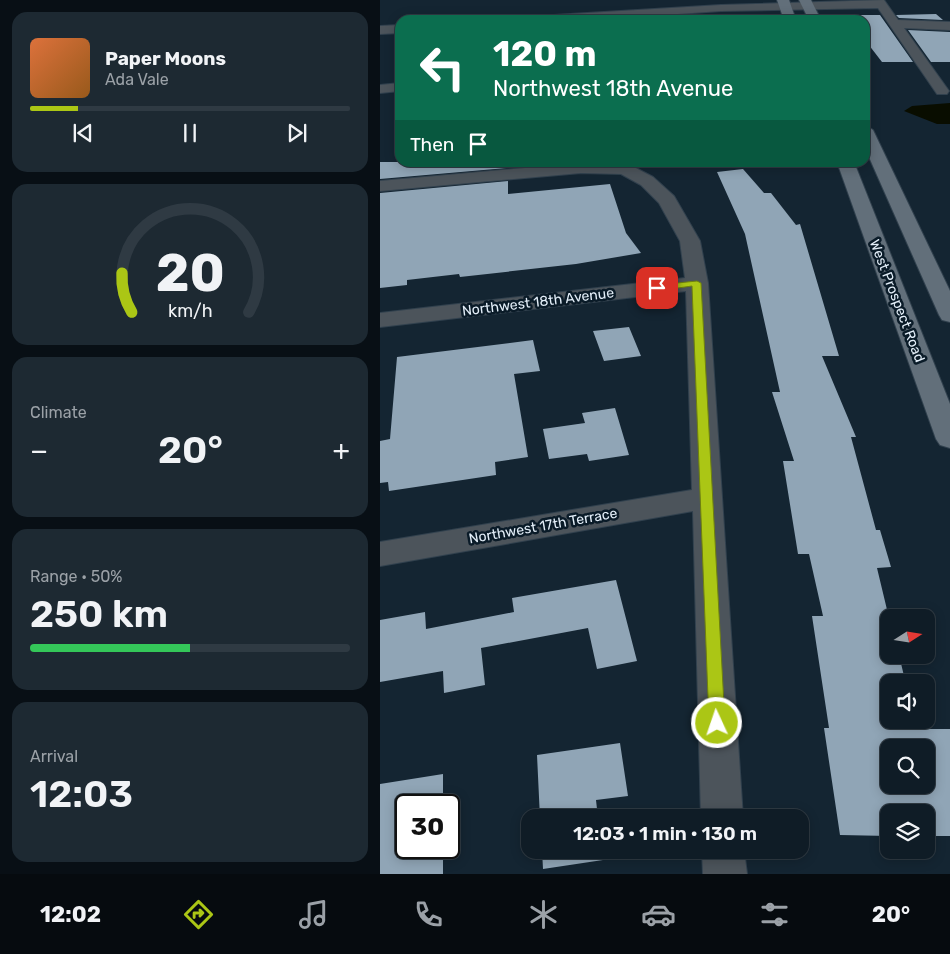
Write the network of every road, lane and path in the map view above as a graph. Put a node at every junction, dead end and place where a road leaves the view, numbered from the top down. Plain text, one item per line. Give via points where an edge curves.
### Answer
1 (784, 3) edge
2 (807, 3) edge
3 (882, 5) edge
4 (614, 15) edge
5 (788, 15) edge
6 (813, 15) edge
7 (897, 24) junction
8 (950, 26) edge
9 (395, 29) edge
10 (380, 30) edge
11 (395, 88) edge
12 (380, 89) edge
13 (942, 91) dead end
14 (870, 141) edge
15 (847, 167) edge
16 (380, 186) edge
17 (697, 283) junction
18 (950, 316) edge
19 (380, 320) edge
20 (950, 439) edge
21 (706, 498) junction
22 (380, 554) edge
23 (722, 809) edge
24 (724, 859) edge
25 (725, 874) edge

1 - 2 street
1 - 4 street
1 - 5 main road
2 - 3 street
2 - 6 main road
3 - 7 street
7 - 8 street
7 - 13 street
9 - 10 street
11 - 12 street
14 - 18 main road
15 - 20 main road, West Prospect Road
16 - 17 street via 581,168 624,169 648,180 667,200 690,241
17 - 19 street, Northwest 18th Avenue
17 - 21 street
21 - 22 street, Northwest 17th Terrace
21 - 23 street
24 - 25 street

